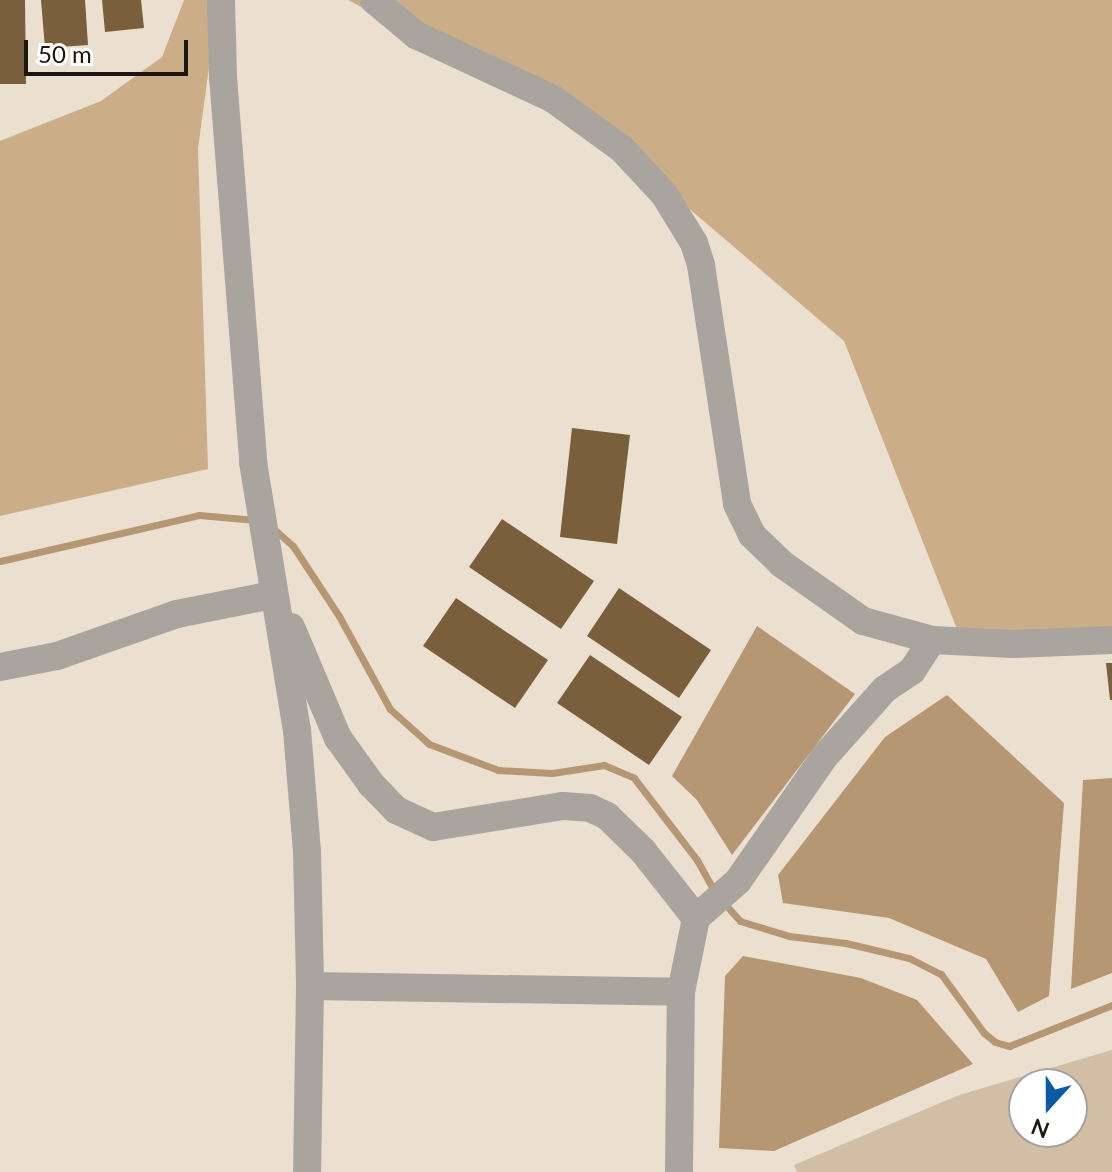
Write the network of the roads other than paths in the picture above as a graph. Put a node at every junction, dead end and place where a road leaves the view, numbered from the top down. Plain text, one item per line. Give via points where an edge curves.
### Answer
1 (221, 0) edge
2 (374, 0) edge
3 (272, 595) junction
4 (932, 640) junction
5 (1112, 640) edge
6 (0, 667) edge
7 (696, 918) junction
8 (310, 986) junction
9 (681, 992) junction
10 (307, 1172) edge
11 (679, 1172) edge

1 - 3 street via 253,462
2 - 4 street via 416,35 553,99 622,149 664,194 701,265 730,471 737,504 752,535 782,564 863,621
3 - 6 street via 177,614 57,656
3 - 7 street via 338,738 396,810 433,827 563,806 590,808 607,816 643,851
3 - 8 street via 297,730
4 - 5 street
4 - 7 street via 912,671 885,689 825,756 738,881
7 - 9 street
8 - 9 street
8 - 10 street
9 - 11 street

